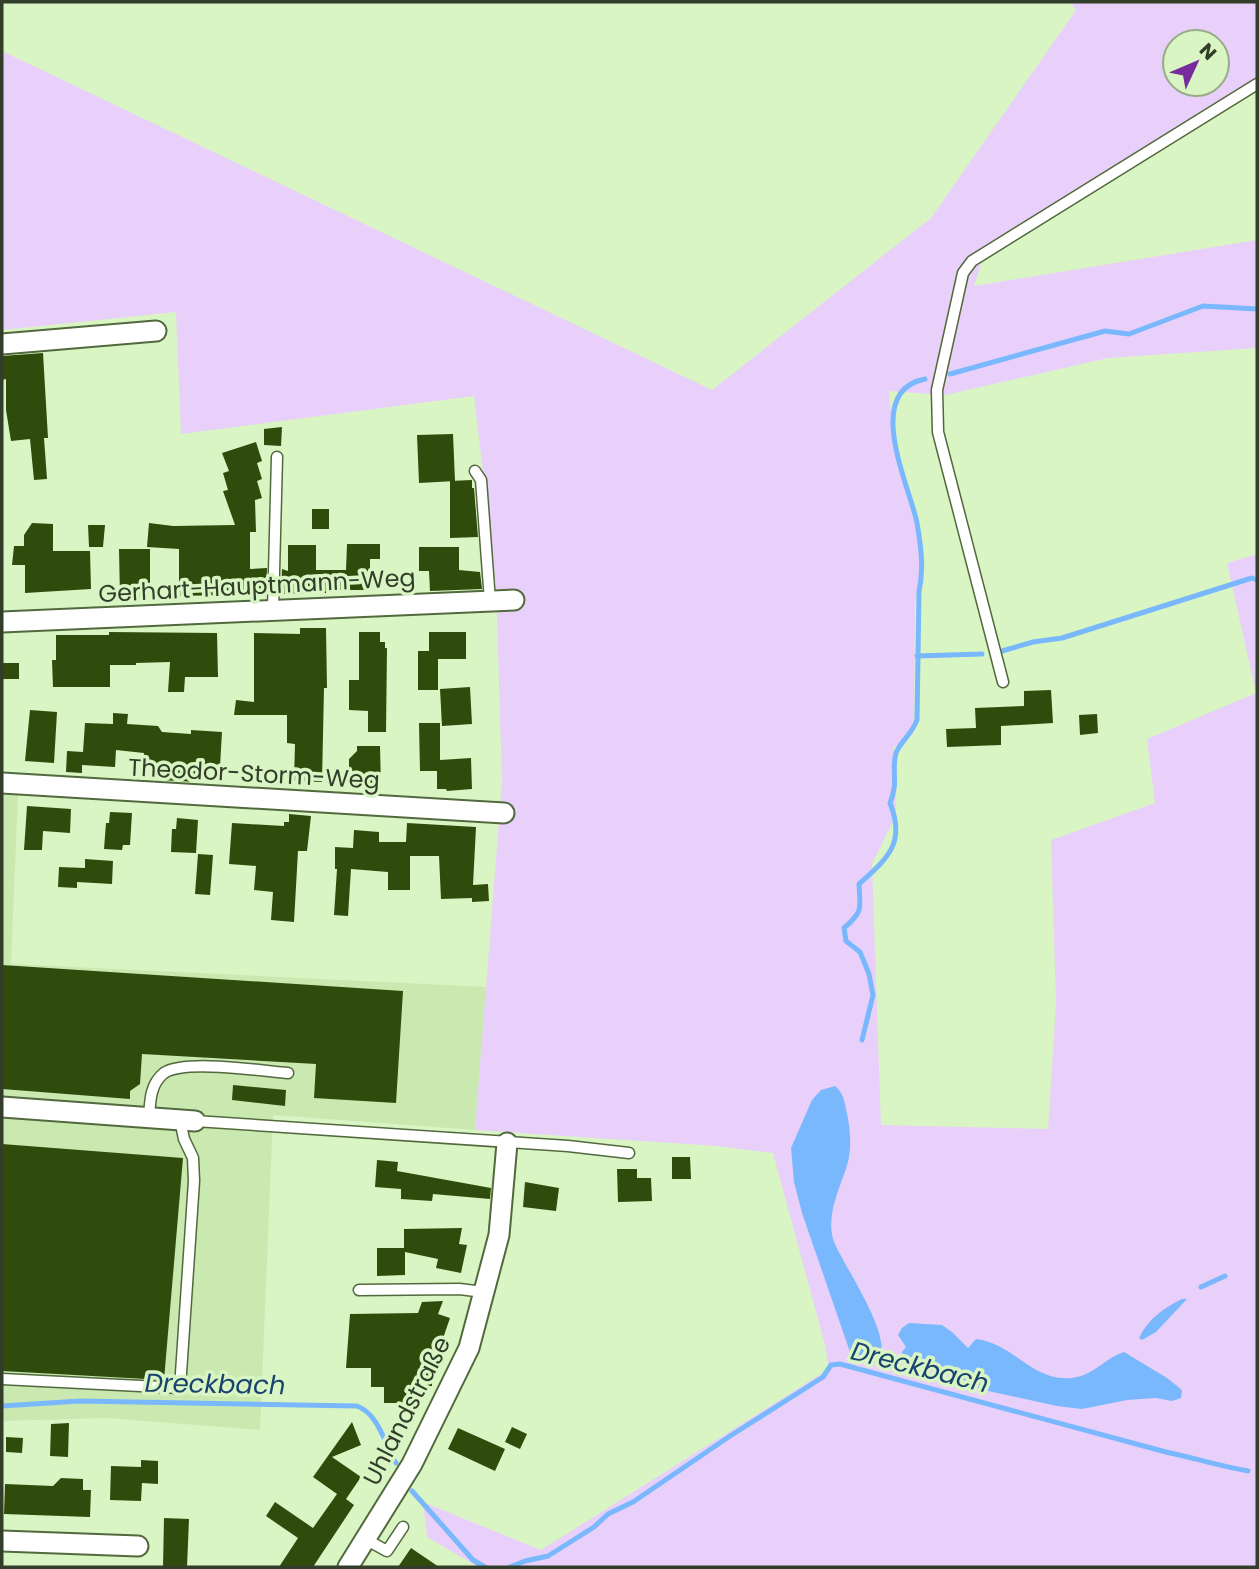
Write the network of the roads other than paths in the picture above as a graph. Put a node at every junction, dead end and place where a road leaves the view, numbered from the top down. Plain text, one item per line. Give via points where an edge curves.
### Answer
1 (1257, 83) edge
2 (156, 331) dead end
3 (2, 344) edge
4 (276, 457) dead end
5 (475, 471) dead end
6 (514, 600) dead end
7 (490, 601) junction
8 (273, 610) junction
9 (2, 622) edge
10 (1003, 682) dead end
11 (2, 783) edge
12 (504, 813) dead end
13 (288, 1073) dead end
14 (2, 1107) edge
15 (149, 1118) junction
16 (187, 1121) junction
17 (507, 1143) junction
18 (629, 1153) dead end
19 (359, 1290) dead end
20 (484, 1292) junction
21 (2, 1380) edge
22 (403, 1527) dead end
23 (365, 1539) junction
24 (2, 1541) edge
25 (138, 1546) dead end
26 (348, 1567) edge

1 - 10 lane via 972,261 963,273 937,390 938,432
2 - 3 street
4 - 8 lane
5 - 7 lane via 481,480
6 - 7 street, Gerhart-Hauptmann-Weg
7 - 8 street, Gerhart-Hauptmann-Weg
8 - 9 street, Gerhart-Hauptmann-Weg
11 - 12 street, Theodor-Storm-Weg
13 - 15 lane via 180,1068 165,1073 154,1085
14 - 15 street
15 - 16 street
16 - 17 lane
16 - 21 lane via 184,1139 193,1158 194,1181 180,1388
17 - 18 lane
17 - 20 street, Uhlandstraße via 499,1235
19 - 20 lane
20 - 23 street, Uhlandstraße via 469,1349 412,1464
22 - 23 lane via 387,1552
23 - 26 street, Uhlandstraße
24 - 25 street

